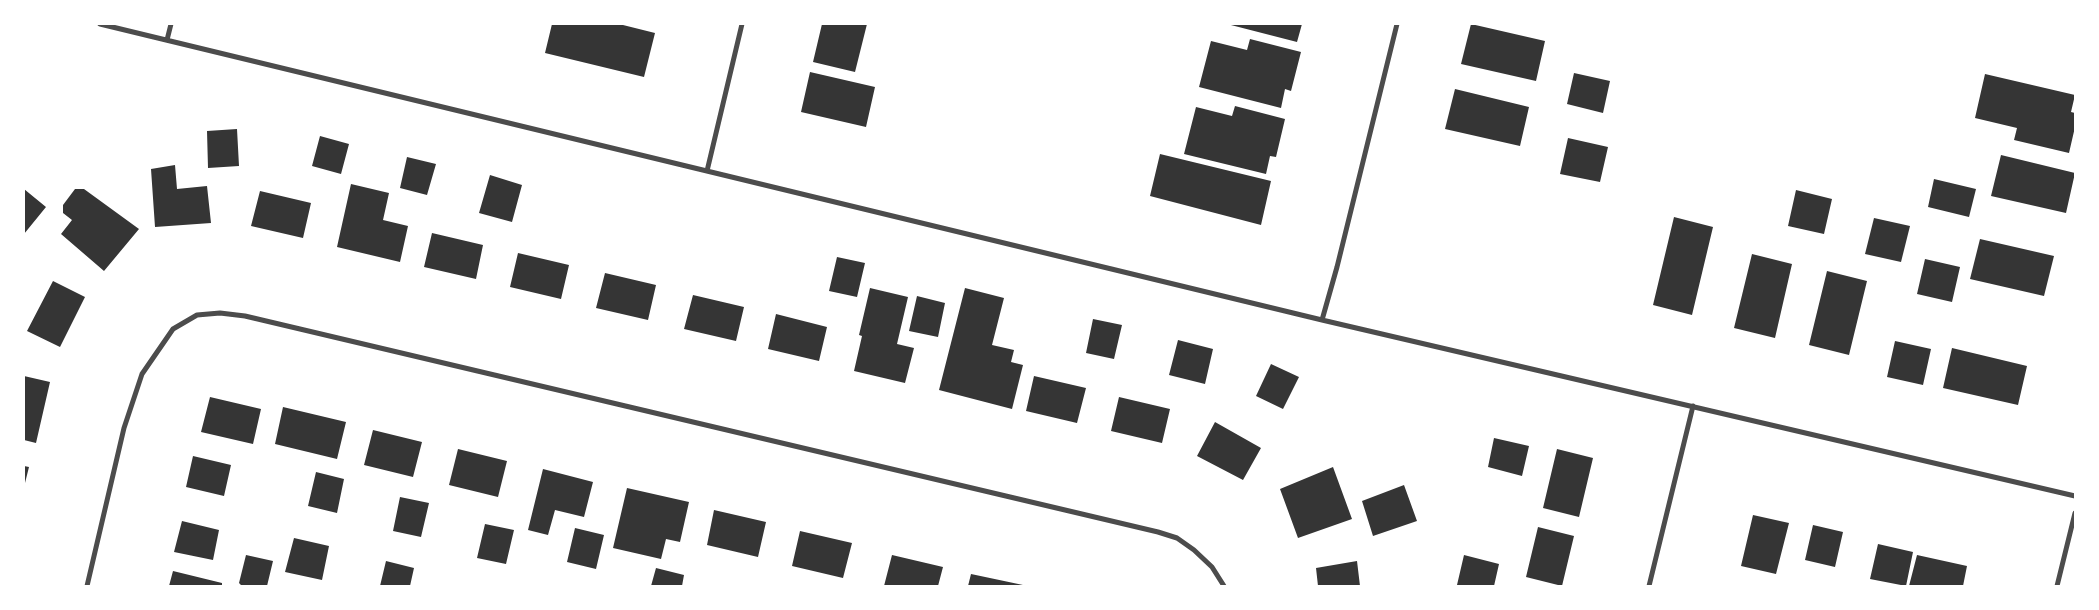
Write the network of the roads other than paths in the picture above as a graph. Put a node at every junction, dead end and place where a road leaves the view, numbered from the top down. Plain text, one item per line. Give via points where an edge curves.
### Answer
1 (100, 24) edge
2 (171, 24) edge
3 (742, 24) edge
4 (1397, 24) edge
5 (167, 40) junction
6 (707, 171) junction
7 (1322, 320) junction
8 (1693, 406) junction
9 (2075, 496) edge
10 (2075, 513) edge
11 (87, 586) edge
12 (1224, 586) edge
13 (1649, 586) edge
14 (2058, 586) edge

1 - 5 street
2 - 5 street
3 - 6 street
4 - 7 street
5 - 6 street
6 - 7 street
7 - 8 street
8 - 9 street
8 - 13 street
10 - 14 street
11 - 12 street via 124,428 142,374 173,329 197,315 220,313 1158,532 1177,538 1194,550 1212,567

